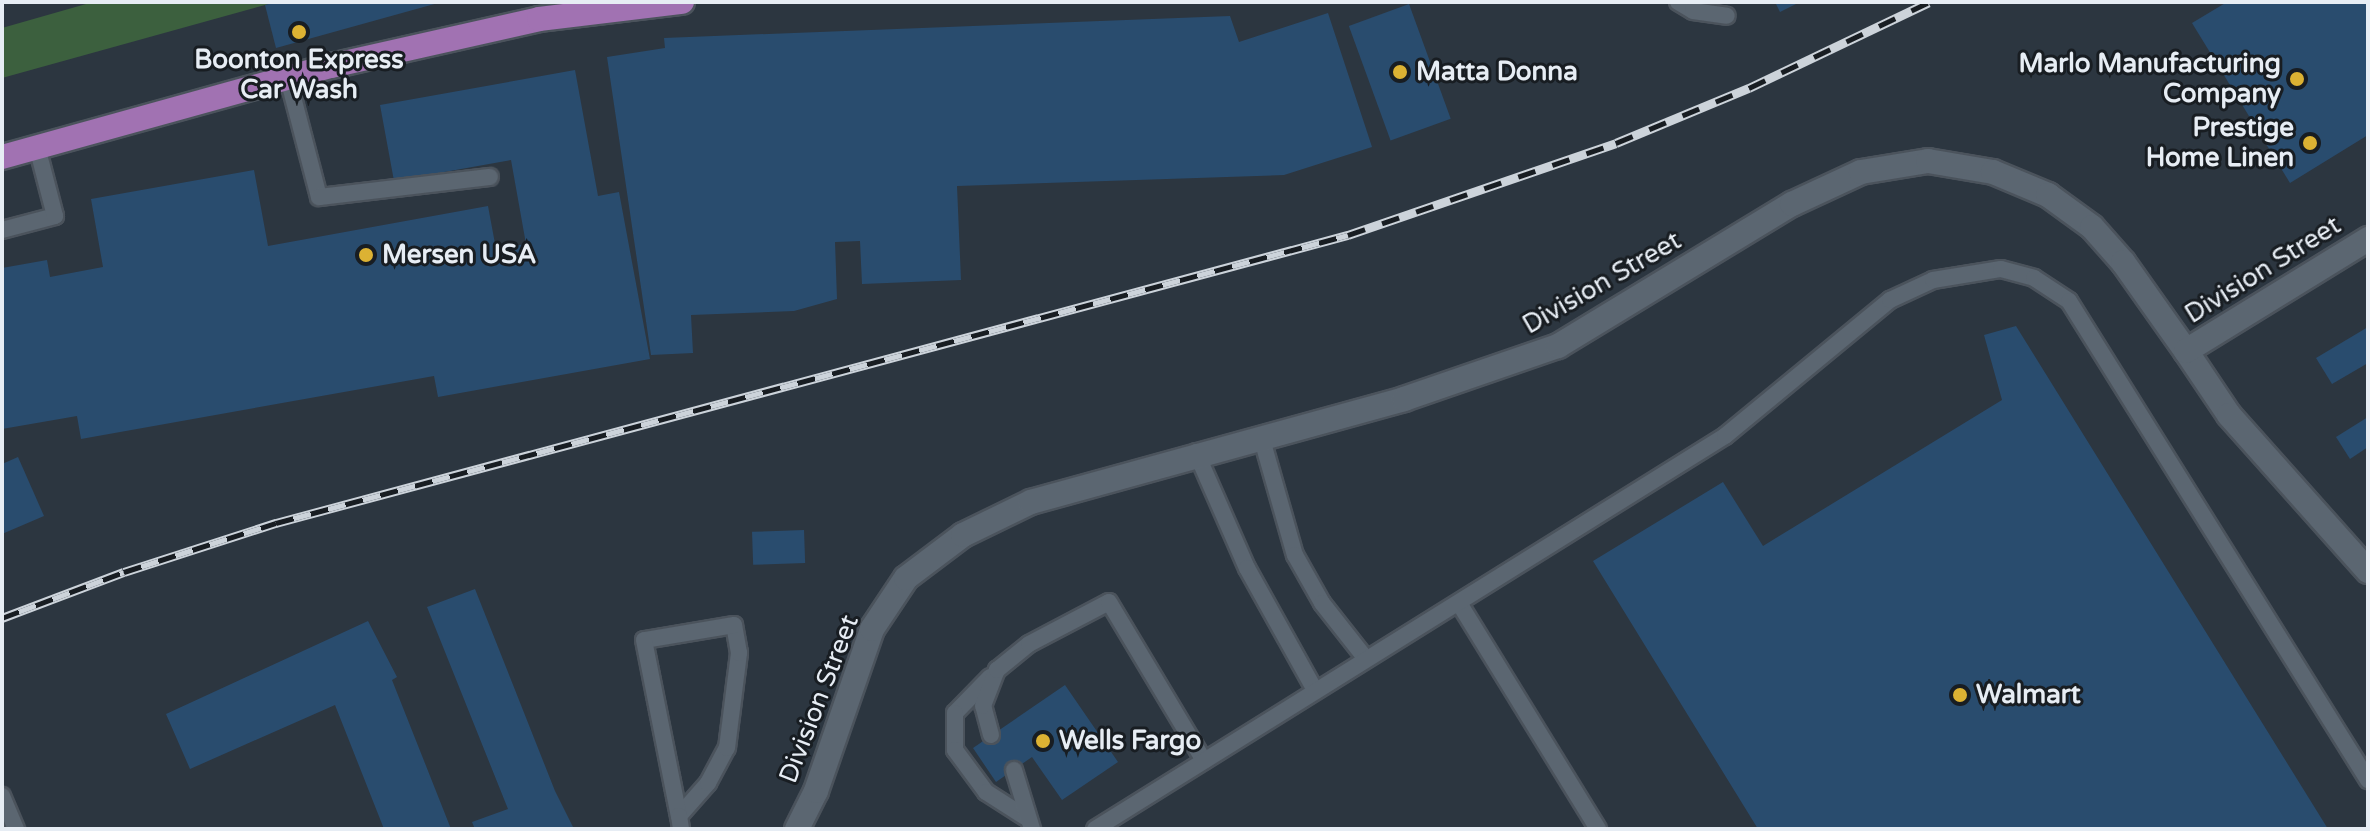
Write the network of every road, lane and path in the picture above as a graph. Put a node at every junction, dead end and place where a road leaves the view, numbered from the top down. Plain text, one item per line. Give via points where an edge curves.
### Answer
1 (1678, 2) edge
2 (670, 3) edge
3 (1727, 16) dead end
4 (288, 78) junction
5 (37, 147) junction
6 (2, 157) edge
7 (490, 177) dead end
8 (2, 230) edge
9 (2368, 239) edge
10 (2186, 351) junction
11 (1261, 436) junction
12 (1196, 452) junction
13 (2368, 571) edge
14 (1459, 603) junction
15 (1366, 659) junction
16 (997, 670) junction
17 (1315, 690) junction
18 (991, 735) dead end
19 (1204, 761) junction
20 (1014, 770) dead end
21 (2368, 780) edge
22 (2, 796) edge
23 (680, 823) edge
24 (1029, 823) edge
25 (16, 829) edge
26 (797, 829) edge
27 (1095, 829) edge
28 (1598, 829) edge

1 - 3 lane via 1693,11
2 - 4 main road via 539,19
4 - 5 main road
4 - 7 lane via 319,197
5 - 6 main road
5 - 8 lane via 55,216
9 - 10 street, Division Street
10 - 11 street, Division Street via 2123,262 2081,219 2048,195 1993,172 1928,161 1861,172 1792,204 1558,346 1404,399
10 - 13 street via 2229,415
11 - 12 street, Division Street
11 - 15 lane via 1295,555 1322,603
12 - 17 lane via 1247,568
12 - 26 street, Division Street via 1014,509 963,535 906,578 872,629 816,791
14 - 15 lane
14 - 21 lane via 1725,436 1890,300 1933,280 2001,269 2034,278 2069,301
14 - 28 lane
15 - 17 lane
16 - 18 lane via 983,706
16 - 19 lane via 1029,644 1109,602
16 - 24 lane via 955,713 955,750 986,792
17 - 19 lane
19 - 27 lane
20 - 24 lane
22 - 25 lane
23 - 23 lane via 644,640 734,625 739,653 727,748

